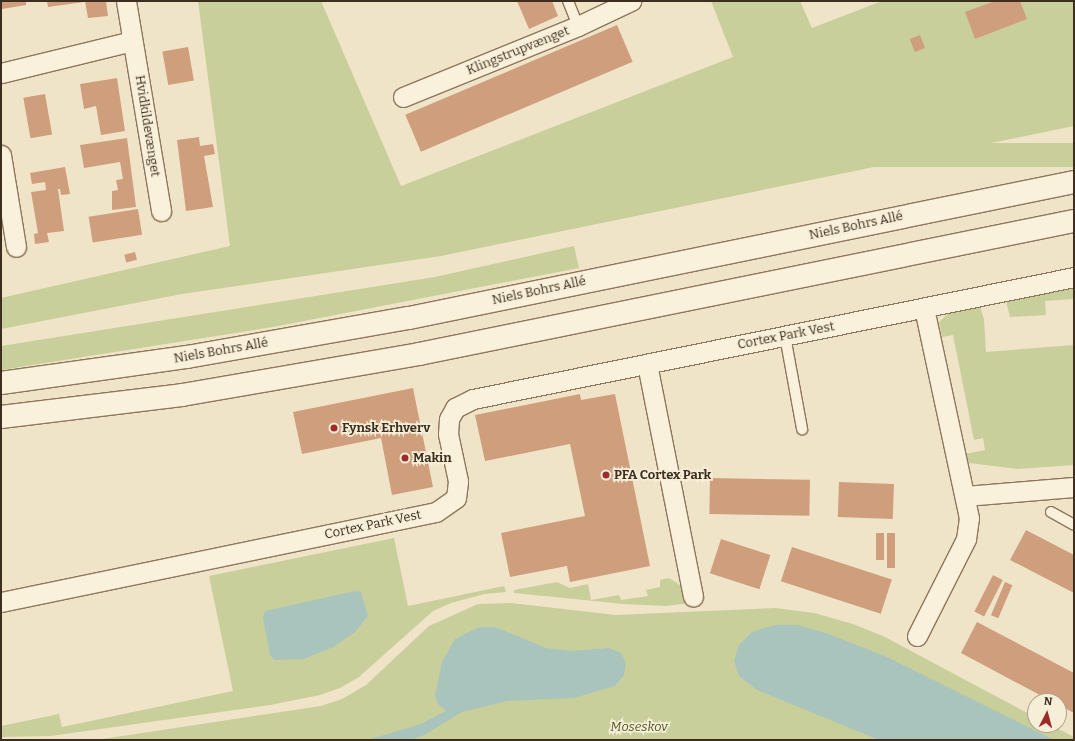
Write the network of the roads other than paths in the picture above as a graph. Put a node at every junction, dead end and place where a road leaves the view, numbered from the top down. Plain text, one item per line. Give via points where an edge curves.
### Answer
1 (126, 1) edge
2 (568, 1) edge
3 (631, 1) edge
4 (578, 26) junction
5 (132, 40) junction
6 (1, 73) edge
7 (403, 97) dead end
8 (1, 155) edge
9 (1074, 182) edge
10 (1074, 206) edge
11 (161, 211) dead end
12 (1074, 221) edge
13 (16, 247) dead end
14 (930, 249) junction
15 (1074, 277) edge
16 (924, 308) junction
17 (785, 336) junction
18 (647, 364) junction
19 (1, 383) edge
20 (1, 417) edge
21 (802, 429) dead end
22 (1074, 487) edge
23 (965, 496) junction
24 (1051, 512) dead end
25 (1074, 524) edge
26 (693, 596) dead end
27 (1, 602) edge
28 (917, 636) dead end

1 - 5 street, Hvidkildevænget
2 - 4 lane
3 - 4 street, Klingstrupvænget
4 - 7 street, Klingstrupvænget
5 - 6 street
5 - 11 street, Hvidkildevænget
8 - 13 street
9 - 19 street, Niels Bohrs Allé via 409,318 187,358
10 - 14 street via 968,228
12 - 14 street
14 - 20 street via 419,354 182,395
15 - 16 street, Cortex Park Vest
16 - 17 street, Cortex Park Vest
16 - 23 street
17 - 18 street, Cortex Park Vest
17 - 21 lane
18 - 26 street
18 - 27 street, Cortex Park Vest via 473,399 455,408 449,419 448,434 458,481 456,498 436,512
22 - 23 street
23 - 28 street via 969,518 966,539
24 - 25 lane

